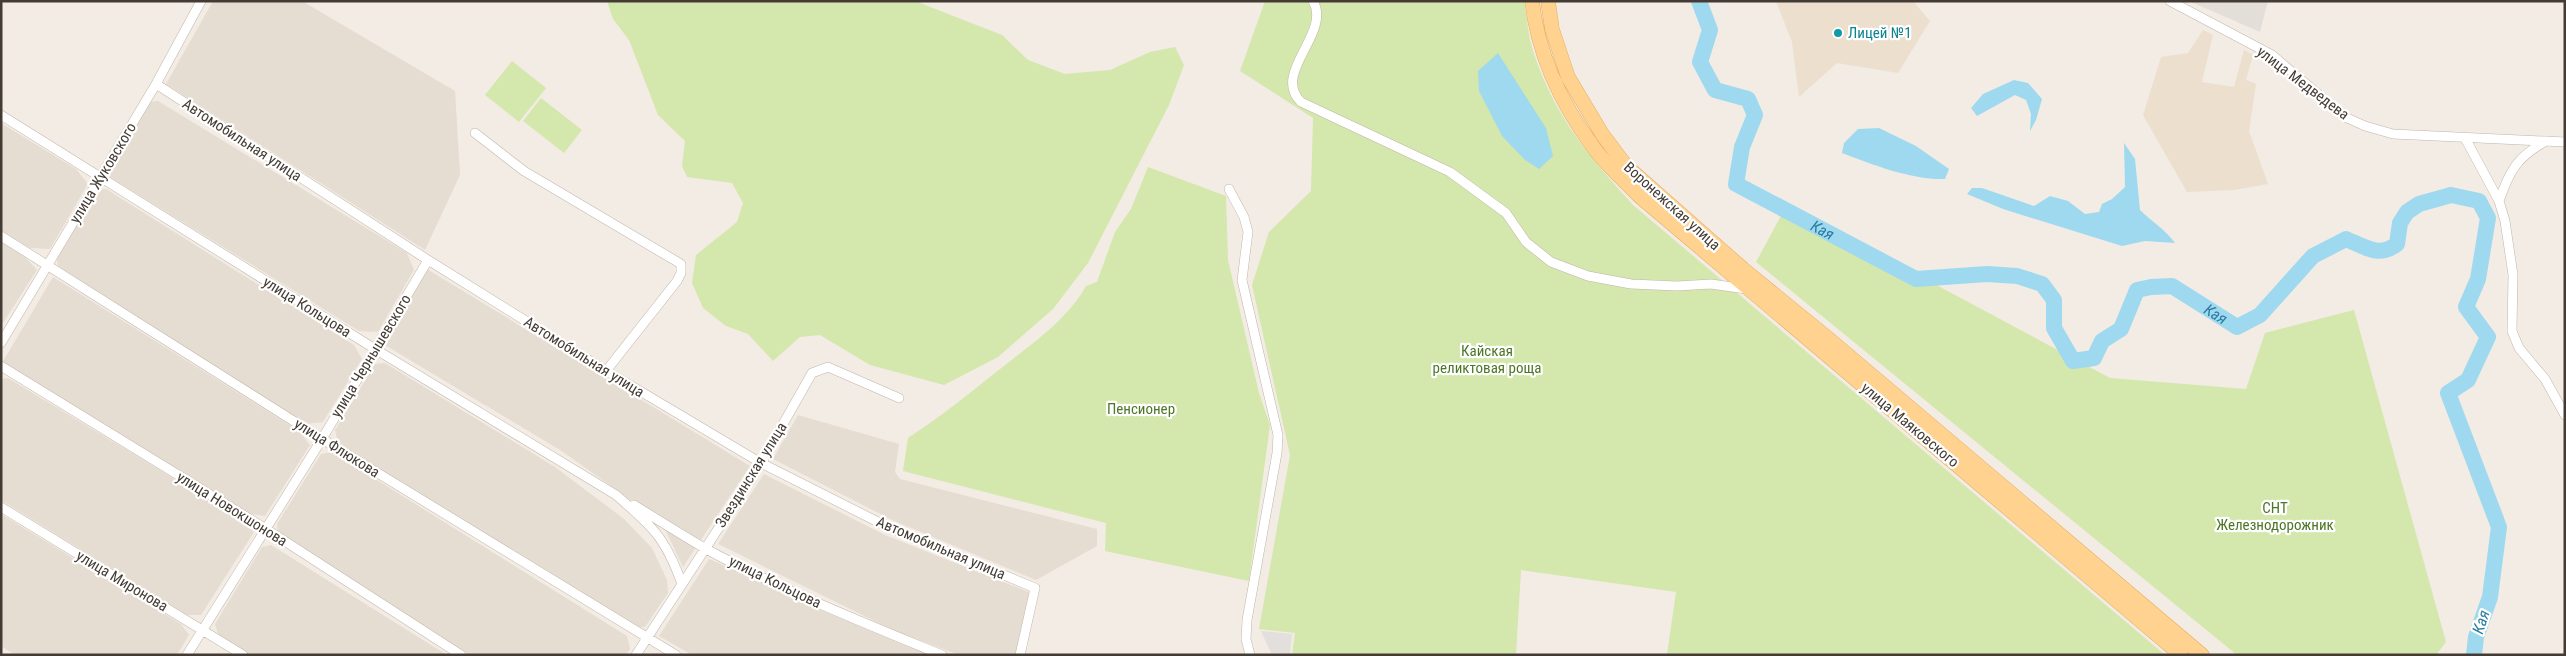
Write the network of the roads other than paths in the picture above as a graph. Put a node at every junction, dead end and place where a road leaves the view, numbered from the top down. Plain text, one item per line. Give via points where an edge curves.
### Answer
1 (201, 1) edge
2 (1313, 1) edge
3 (1532, 1) edge
4 (1548, 1) edge
5 (2170, 1) edge
6 (156, 84) junction
7 (1, 115) edge
8 (474, 132) dead end
9 (2464, 138) junction
10 (2546, 141) junction
11 (2565, 142) edge
12 (100, 177) junction
13 (1229, 189) dead end
14 (1638, 195) joint
15 (2499, 201) junction
16 (1, 236) edge
17 (428, 260) junction
18 (48, 266) junction
19 (1743, 269) joint
20 (1749, 289) junction
21 (1, 343) edge
22 (376, 349) junction
23 (1, 366) edge
24 (606, 371) junction
25 (899, 398) dead end
26 (2565, 415) edge
27 (322, 439) junction
28 (761, 463) junction
29 (616, 495) junction
30 (1, 506) edge
31 (266, 529) junction
32 (706, 548) junction
33 (682, 584) junction
34 (202, 630) junction
35 (647, 639) junction
36 (188, 655) edge
37 (243, 655) edge
38 (461, 655) edge
39 (636, 655) edge
40 (676, 655) edge
41 (942, 655) edge
42 (1020, 655) edge
43 (1250, 655) edge
44 (2181, 655) edge
45 (2202, 655) edge

1 - 6 street, улица Жуковского
2 - 20 street via 1315,19 1291,86 1295,96 1312,108 1450,172 1506,213 1526,242 1551,262 1588,276 1631,284 1710,284
3 - 14 main road, Воронежская улица via 1542,54 1566,105 1594,149
4 - 19 main road, Воронежская улица via 1552,29 1568,77 1602,134 1626,166
5 - 9 street, улица Медведева via 2272,55 2345,117 2393,134
6 - 12 street, улица Жуковского
6 - 17 street, Автомобильная улица
7 - 12 street, улица Кольцова
8 - 24 street via 524,171 681,264 677,281
9 - 10 street, улица Медведева
9 - 15 street
10 - 11 street, улица Медведева
10 - 15 street via 2518,160 2508,175
12 - 18 street, улица Жуковского
12 - 22 street, улица Кольцова
13 - 43 street via 1248,232 1242,280 1278,435 1247,620 1246,639
14 - 20 main road, улица Маяковского
15 - 26 street via 2509,240 2513,275 2512,331 2519,348 2545,379
16 - 18 street, улица Флюкова
17 - 22 street, улица Чернышевского
17 - 24 street, Автомобильная улица
18 - 21 street, улица Жуковского
18 - 27 street, улица Флюкова
19 - 45 main road, улица Маяковского
20 - 44 main road, улица Маяковского
22 - 27 street, улица Чернышевского
22 - 29 street, улица Кольцова
23 - 31 street, улица Новокшонова
24 - 28 street, Автомобильная улица
25 - 28 street, Звездинская улица via 828,367 812,373
27 - 31 street, улица Чернышевского
27 - 35 street, улица Флюкова
28 - 32 street, Звездинская улица
28 - 42 street, Автомобильная улица via 888,527 1035,588
29 - 32 street, улица Кольцова
29 - 33 street, улица Кольцова via 665,542
30 - 34 street, улица Миронова
31 - 34 street, улица Чернышевского
31 - 38 street, улица Новокшонова
32 - 33 street, Звездинская улица
32 - 41 street, улица Кольцова via 814,601
33 - 35 street, Звездинская улица
34 - 36 street, улица Чернышевского
34 - 37 street, улица Миронова
35 - 39 street, Звездинская улица
35 - 40 street, улица Флюкова

